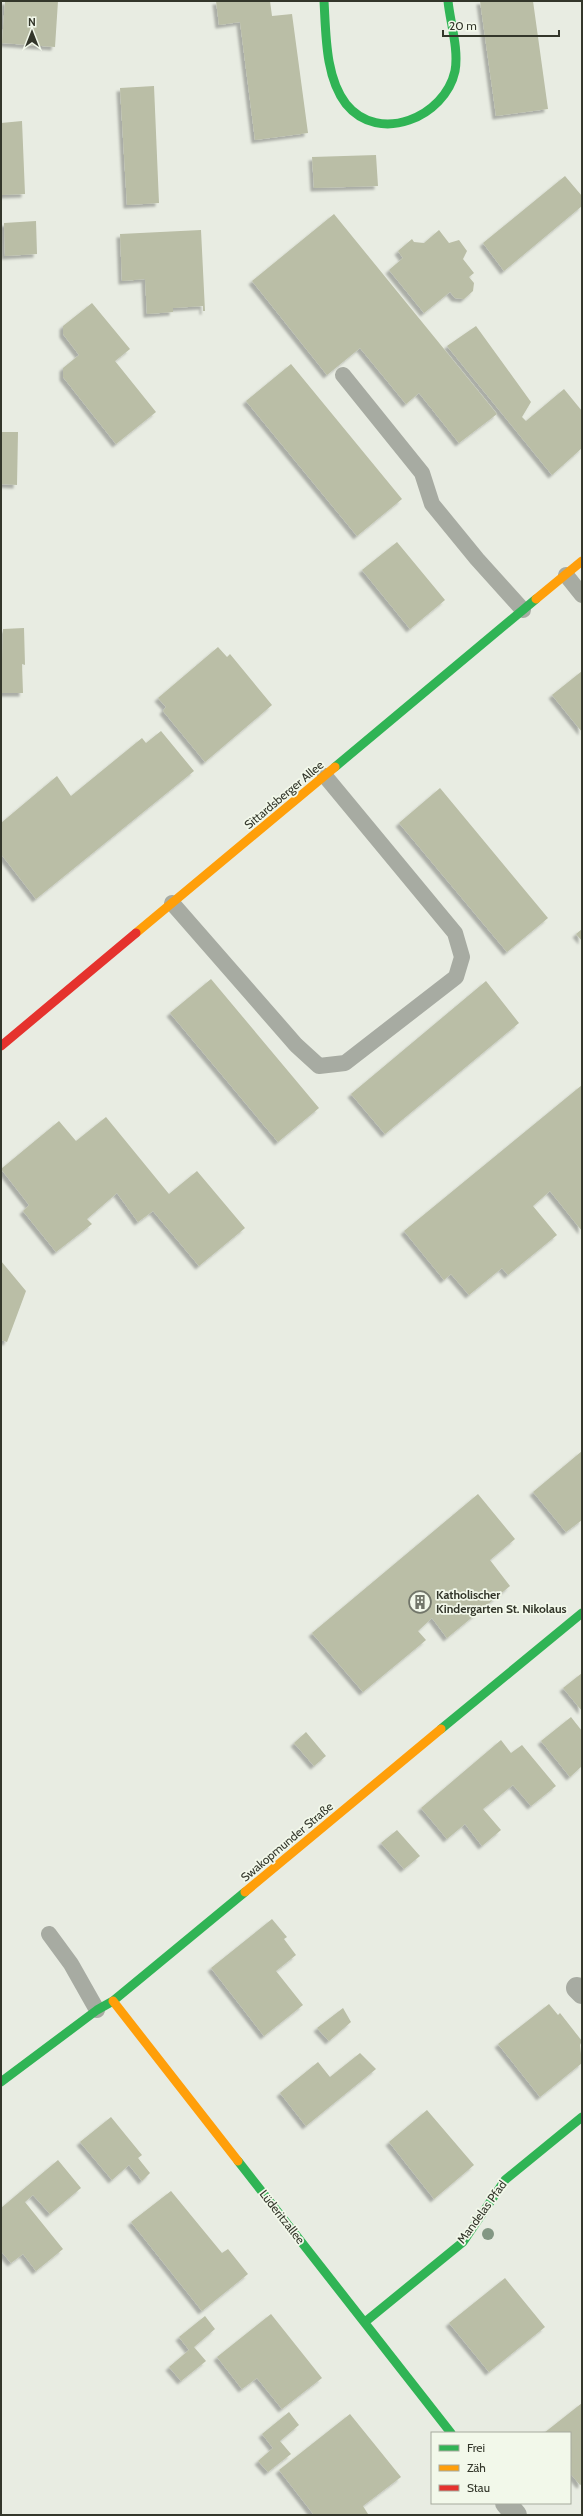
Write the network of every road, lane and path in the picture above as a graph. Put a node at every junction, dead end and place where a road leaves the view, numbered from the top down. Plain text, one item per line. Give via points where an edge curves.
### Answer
1 (324, 1) edge
2 (448, 1) edge
3 (343, 375) dead end
4 (582, 561) edge
5 (566, 575) junction
6 (582, 595) edge
7 (523, 610) junction
8 (325, 776) junction
9 (172, 903) junction
10 (1, 1046) edge
11 (582, 1614) edge
12 (49, 1934) dead end
13 (113, 2001) junction
14 (97, 2010) junction
15 (1, 2082) edge
16 (582, 2117) edge
17 (365, 2322) junction
18 (450, 2432) edge
19 (507, 2504) edge
20 (516, 2515) edge

1 - 2 street via 335,82 346,105 364,120 388,124 412,121 431,111 447,94 456,70
3 - 7 lane via 422,473 432,504
4 - 5 street, Sittardsberger Allee
5 - 6 lane
5 - 7 street, Sittardsberger Allee
7 - 8 street, Sittardsberger Allee
8 - 9 street, Sittardsberger Allee
8 - 9 lane via 455,933 462,958 456,977 344,1063 319,1066 296,1044
9 - 10 street, Sittardsberger Allee
11 - 13 street, Swakopmunder Straße
12 - 14 lane via 71,1964
13 - 14 street, Swakopmunder Straße
13 - 17 street, Lüderitzallee
14 - 15 street, Swakopmunder Straße
16 - 17 street, Mandelas Pfad via 505,2180 463,2242
17 - 18 street, Lüderitzallee
19 - 20 street

